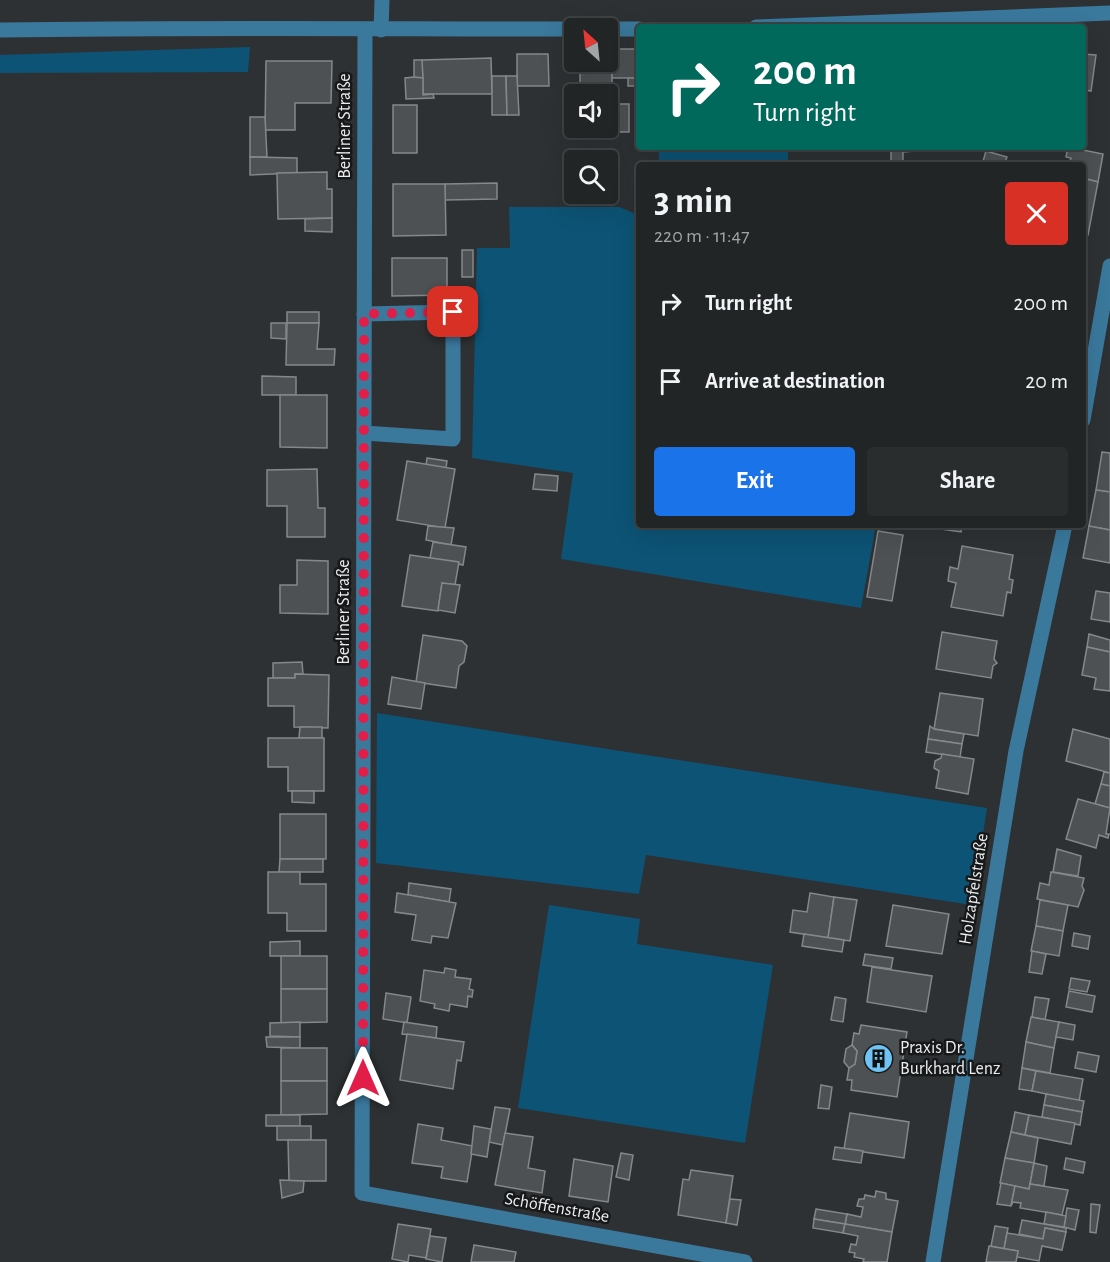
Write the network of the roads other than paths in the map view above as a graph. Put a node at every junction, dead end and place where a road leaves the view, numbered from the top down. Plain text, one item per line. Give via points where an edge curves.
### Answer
1 (381, 0) edge
2 (1110, 13) edge
3 (832, 24) edge
4 (618, 28) edge
5 (636, 28) edge
6 (564, 29) edge
7 (0, 30) edge
8 (373, 30) junction
9 (1110, 266) edge
10 (364, 314) junction
11 (1086, 403) edge
12 (364, 433) junction
13 (1064, 528) edge
14 (362, 1193) joint
15 (745, 1262) edge
16 (933, 1262) edge

1 - 8 street, Berliner Straße
2 - 3 street
4 - 5 street
6 - 8 street
7 - 8 street
8 - 10 street, Berliner Straße
9 - 11 street
10 - 12 street, Berliner Straße
10 - 12 street via 453,312 453,440
12 - 14 street, Berliner Straße
13 - 16 street, Holzapfelstraße via 1016,752
14 - 15 street, Schöffenstraße

